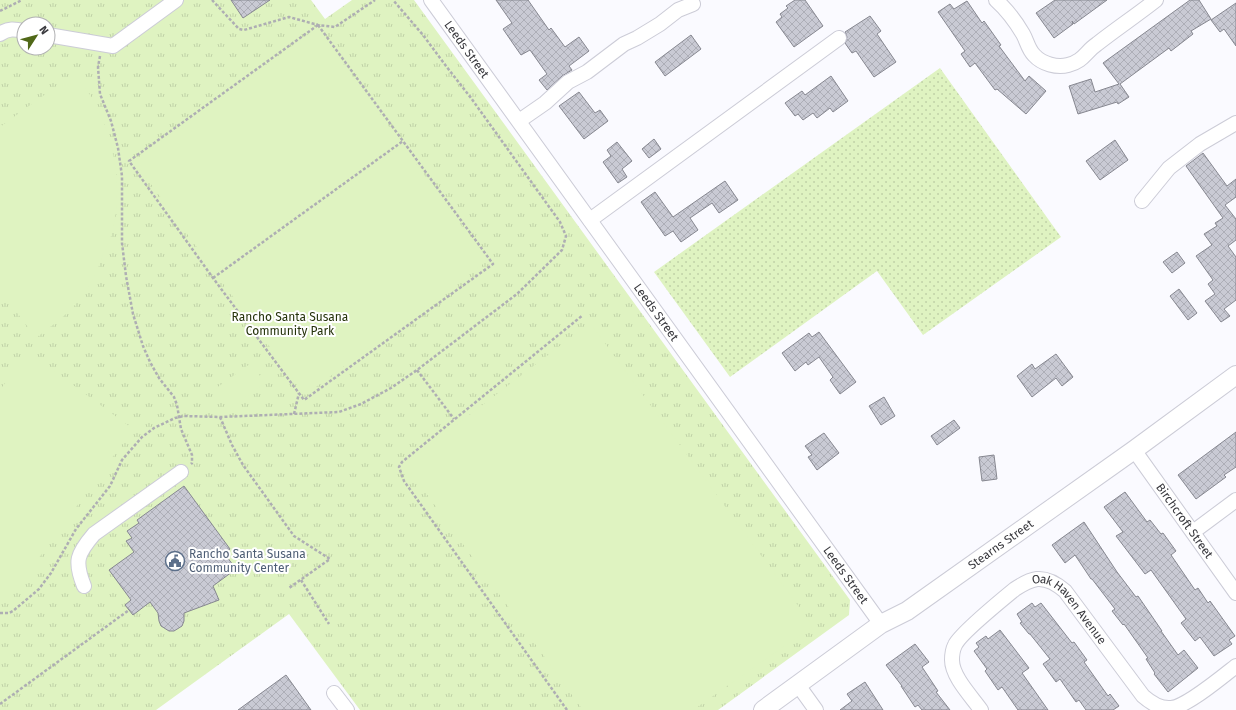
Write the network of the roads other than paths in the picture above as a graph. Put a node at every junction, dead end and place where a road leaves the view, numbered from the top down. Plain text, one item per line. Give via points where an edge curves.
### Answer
1 (176, 0) edge
2 (431, 0) edge
3 (996, 0) edge
4 (1156, 0) edge
5 (693, 4) dead end
6 (16, 30) edge
7 (0, 34) edge
8 (56, 36) edge
9 (839, 38) dead end
10 (519, 121) junction
11 (1236, 123) edge
12 (1142, 201) dead end
13 (590, 220) junction
14 (1236, 375) edge
15 (1134, 450) junction
16 (181, 472) road end
17 (1236, 500) edge
18 (1193, 532) junction
19 (84, 586) dead end
20 (1236, 593) edge
21 (881, 624) junction
22 (1236, 666) edge
23 (798, 685) junction
24 (334, 693) dead end
25 (347, 710) edge
26 (763, 710) edge
27 (816, 710) edge
28 (981, 710) edge

1 - 8 street via 113,46
2 - 10 street, Leeds Street
3 - 4 street via 1023,34 1029,49 1036,57 1055,66 1067,66 1077,62 1095,45
5 - 10 street via 678,10 643,35 624,44 587,72 568,82 546,103
6 - 7 street
9 - 13 street
10 - 13 street, Leeds Street
11 - 12 street via 1200,144 1169,168
13 - 21 street, Leeds Street
14 - 15 main road, Stearns Street
15 - 18 street, Birchcroft Street
15 - 21 main road, Stearns Street via 907,611
16 - 19 street via 94,534 84,546 78,560 78,571
17 - 18 street
18 - 20 street, Birchcroft Street
21 - 23 main road, Stearns Street
22 - 28 street, Oak Haven Avenue via 1182,705 1160,707 1143,696 1065,590 1053,582 1038,579 1015,589 962,635 955,645 953,669
23 - 26 main road, Stearns Street
23 - 27 street
24 - 25 street

